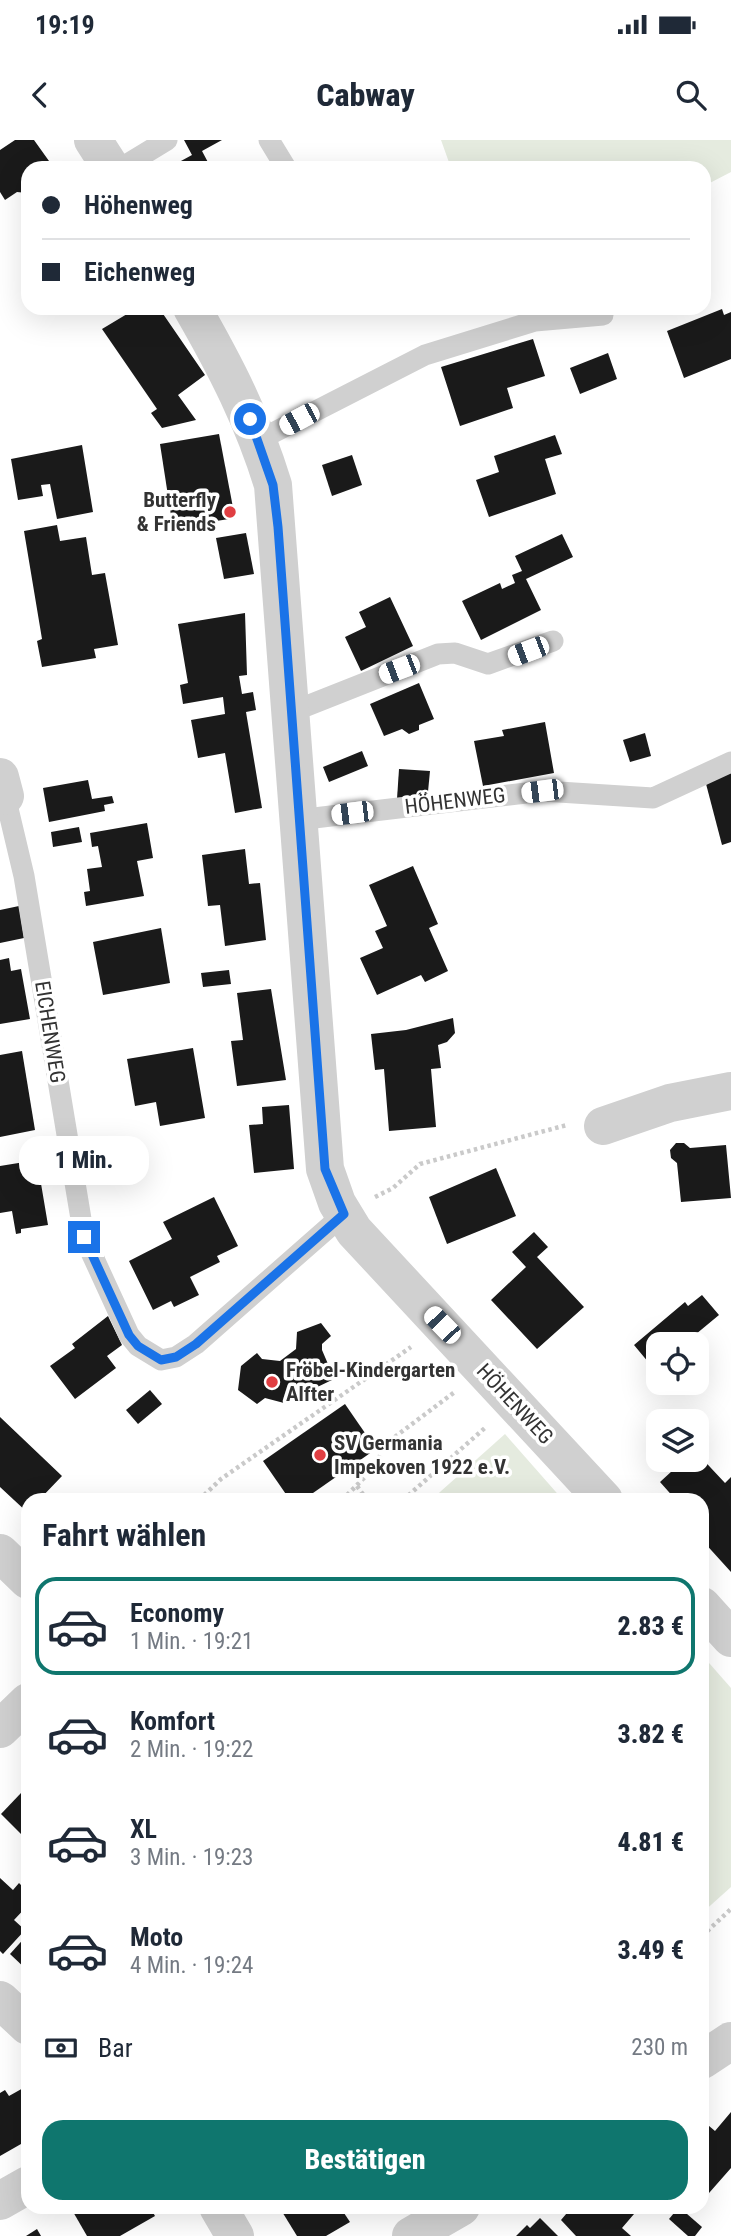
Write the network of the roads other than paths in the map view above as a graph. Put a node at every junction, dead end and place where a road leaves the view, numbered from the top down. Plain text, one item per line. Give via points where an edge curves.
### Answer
1 (93, 140) edge
2 (167, 140) edge
3 (269, 140) edge
4 (106, 161) edge
5 (132, 161) edge
6 (282, 161) edge
7 (196, 315) edge
8 (603, 315) dead end
9 (259, 440) junction
10 (553, 641) dead end
11 (289, 713) junction
12 (731, 762) edge
13 (3, 787) edge
14 (297, 820) junction
15 (731, 1091) edge
16 (603, 1126) road end
17 (356, 1208) junction
18 (598, 1493) edge
19 (0, 1553) edge
20 (21, 1573) edge
21 (709, 1614) edge
22 (731, 1638) edge
23 (21, 1709) edge
24 (0, 1729) edge
25 (0, 2000) edge
26 (21, 2020) edge
27 (731, 2041) edge
28 (709, 2055) edge
29 (21, 2189) edge
30 (0, 2201) edge
31 (222, 2214) edge
32 (449, 2214) edge
33 (235, 2236) edge
34 (411, 2236) edge

1 - 4 street
2 - 5 lane
3 - 6 lane
7 - 9 street, HÖHENWEG via 233,378
8 - 9 lane via 535,321 425,355
9 - 11 street, HÖHENWEG via 273,485 278,527
10 - 11 lane via 488,664 455,653 438,654
11 - 14 street, HÖHENWEG
12 - 14 lane, HÖHENWEG via 653,798 542,791
13 - 17 lane, EICHENWEG via 24,876 84,1237 122,1323 138,1346 161,1360 176,1357
14 - 17 street, HÖHENWEG via 325,1169
15 - 16 street via 670,1103
17 - 18 street, HÖHENWEG via 354,1231
19 - 20 street
21 - 22 street
23 - 24 street
25 - 26 street
27 - 28 street
29 - 30 street
31 - 33 street
32 - 34 street

